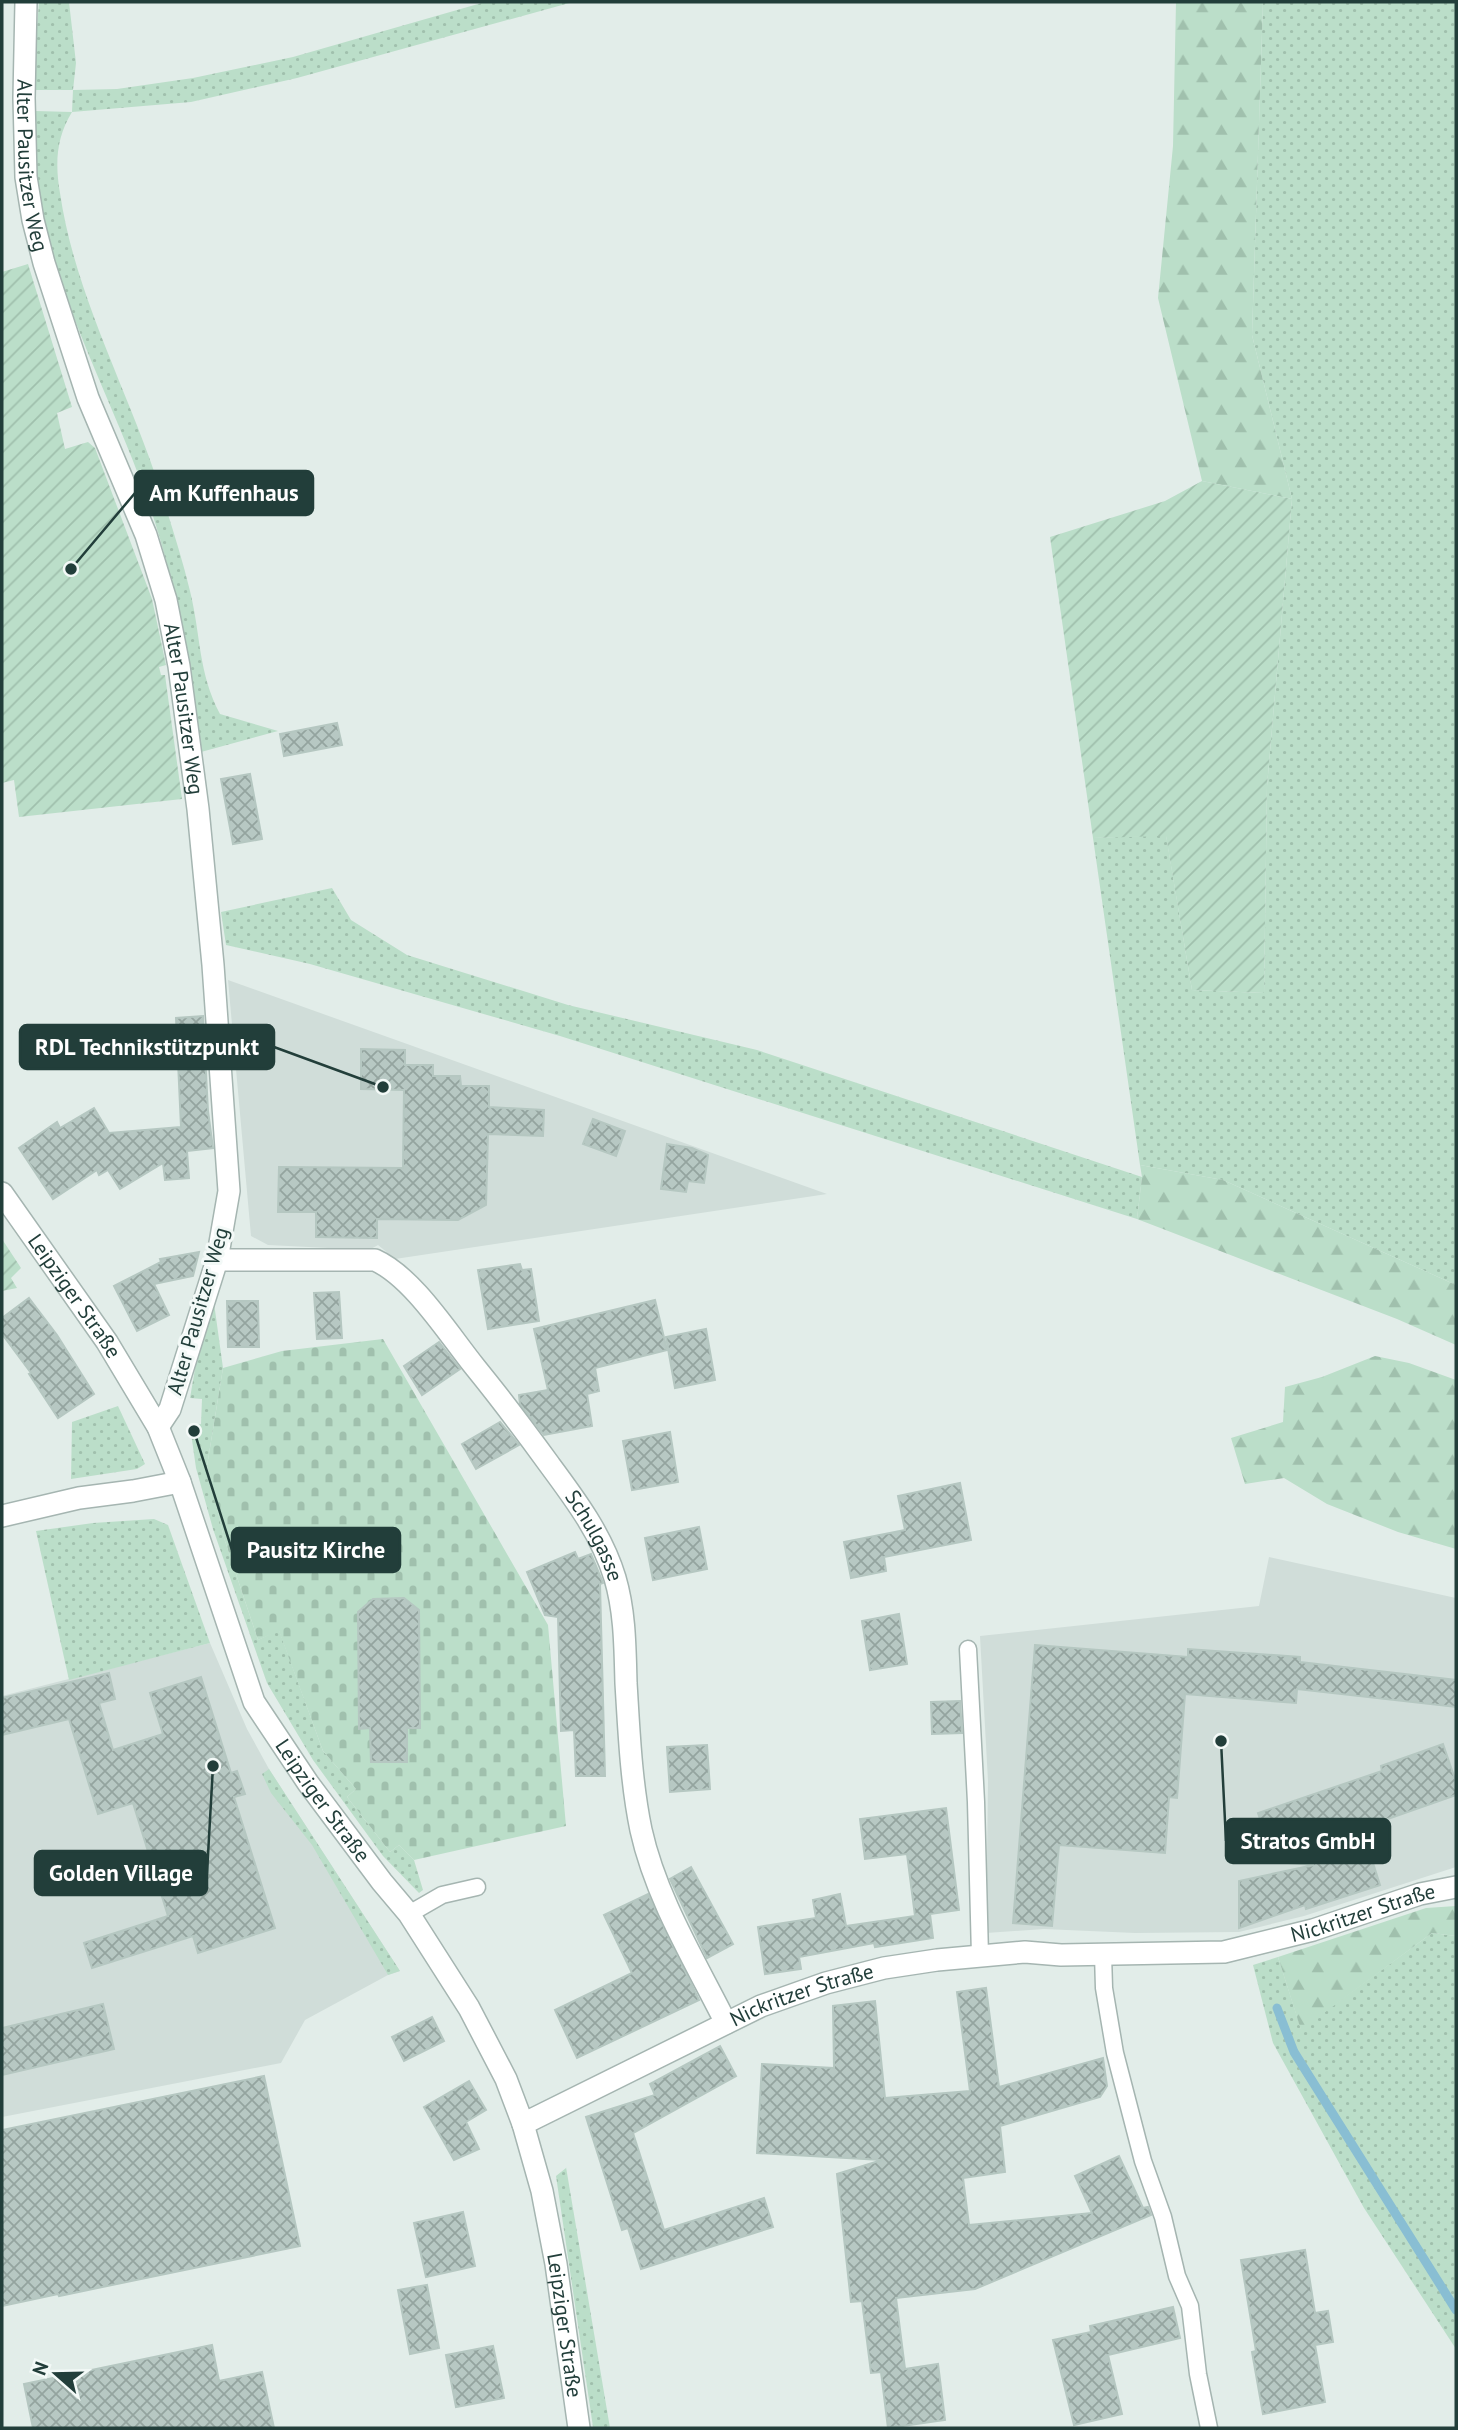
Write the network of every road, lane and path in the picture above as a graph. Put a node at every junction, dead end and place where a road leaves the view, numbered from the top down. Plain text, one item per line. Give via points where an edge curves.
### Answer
1 (26, 2) edge
2 (2, 1193) edge
3 (217, 1260) junction
4 (158, 1427) junction
5 (180, 1482) junction
6 (2, 1516) edge
7 (968, 1649) dead end
8 (477, 1887) dead end
9 (1456, 1887) edge
10 (409, 1913) junction
11 (1103, 1954) junction
12 (980, 1956) junction
13 (726, 2023) junction
14 (523, 2124) junction
15 (579, 2428) edge
16 (1209, 2428) edge

1 - 3 street, Alter Pausitzer Weg via 26,177 33,220 88,398 146,535 166,600 179,666 213,965 229,1191
2 - 4 street, Leipziger Straße via 107,1342
3 - 4 street, Alter Pausitzer Weg via 170,1409
3 - 13 street, Schulgasse via 375,1260 385,1264 434,1314 579,1506 615,1577 623,1611 628,1728 642,1830 659,1888
4 - 5 street, Leipziger Straße
5 - 6 street
5 - 10 street, Leipziger Straße via 254,1702 308,1783
7 - 12 lane
8 - 10 lane via 442,1895
9 - 11 street, Nickritzer Straße via 1224,1952
10 - 14 street, Leipziger Straße via 486,2039
11 - 12 street, Nickritzer Straße
11 - 16 lane via 1115,2053 1177,2276 1190,2306
12 - 13 street, Nickritzer Straße via 884,1968 826,1983
13 - 14 street, Nickritzer Straße
14 - 15 street, Leipziger Straße via 556,2264

